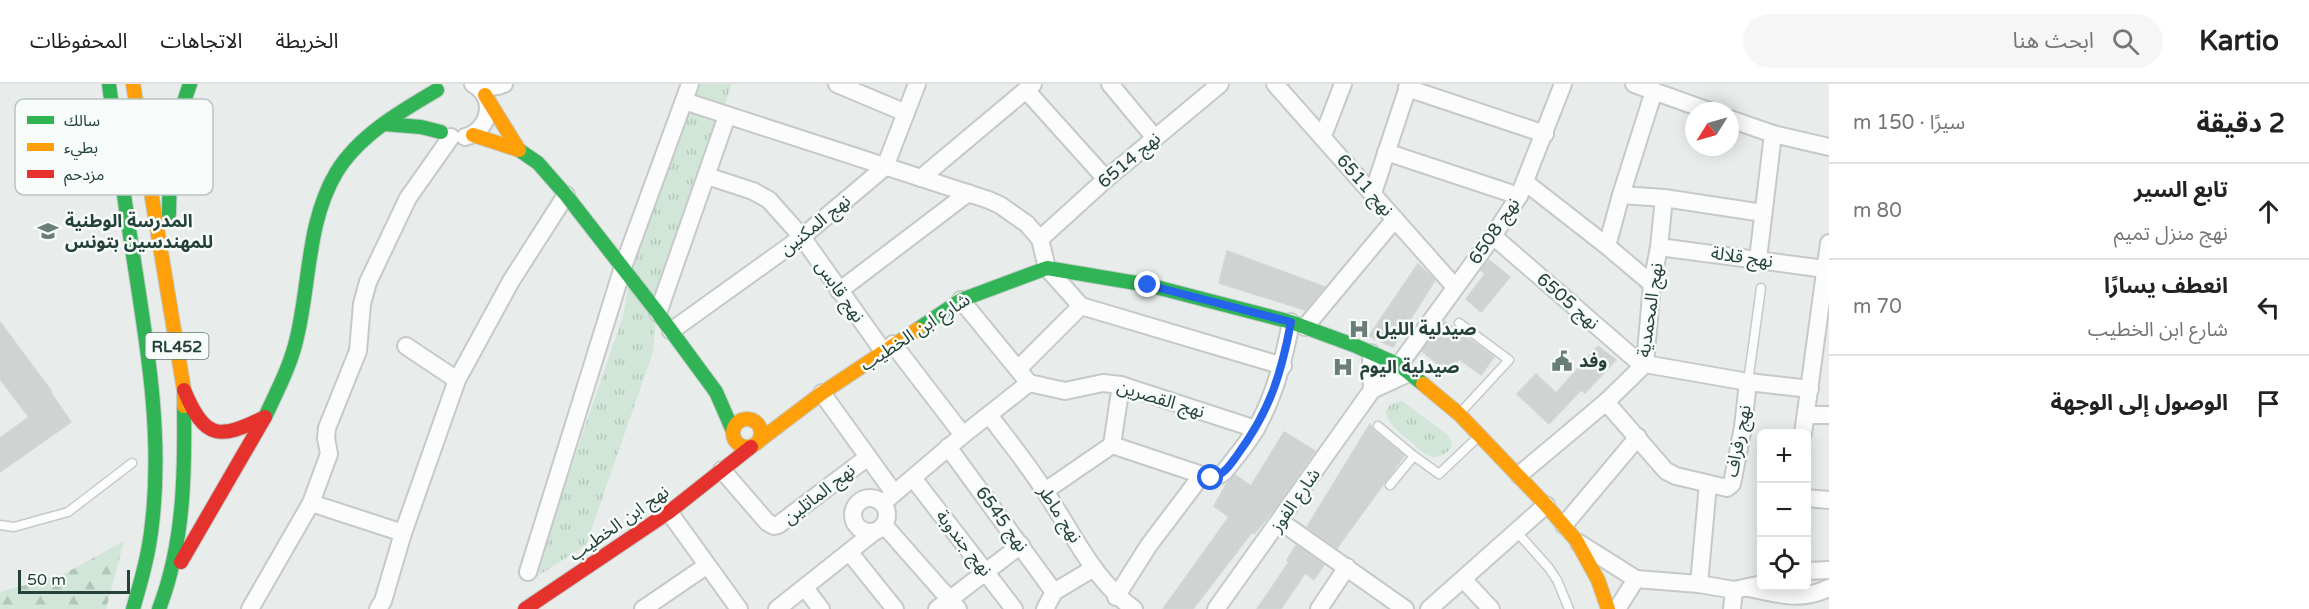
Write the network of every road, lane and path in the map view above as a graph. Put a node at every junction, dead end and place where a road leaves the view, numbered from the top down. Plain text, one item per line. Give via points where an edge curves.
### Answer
1 (100, 84) edge
2 (109, 84) edge
3 (133, 84) edge
4 (190, 84) edge
5 (504, 84) edge
6 (690, 84) edge
7 (837, 84) edge
8 (917, 84) edge
9 (1110, 84) edge
10 (1220, 84) edge
11 (1275, 84) edge
12 (1343, 84) edge
13 (1563, 84) edge
14 (1634, 84) edge
15 (1408, 86) edge
16 (441, 87) edge
17 (1030, 87) edge
18 (479, 89) edge
19 (1202, 90) edge
20 (1654, 91) junction
21 (104, 99) edge
22 (111, 99) edge
23 (135, 99) edge
24 (184, 99) edge
25 (684, 101) junction
26 (1685, 102) edge
27 (906, 112) junction
28 (727, 116) junction
29 (1739, 122) edge
30 (384, 124) junction
31 (446, 134) junction
32 (1545, 134) junction
33 (1773, 134) junction
34 (473, 135) junction
35 (1323, 136) junction
36 (1155, 138) junction
37 (1829, 147) edge
38 (519, 150) junction
39 (1386, 152) junction
40 (885, 167) junction
41 (706, 176) junction
42 (921, 178) junction
43 (1106, 179) junction
44 (1522, 189) junction
45 (968, 193) junction
46 (1373, 193) junction
47 (124, 195) edge
48 (151, 195) edge
49 (168, 195) edge
50 (566, 195) junction
51 (1621, 195) junction
52 (1664, 198) junction
53 (1763, 213) junction
54 (1395, 219) junction
55 (1493, 236) junction
56 (802, 237) junction
57 (1040, 239) junction
58 (1829, 243) edge
59 (1607, 246) junction
60 (1659, 247) junction
61 (1758, 259) junction
62 (623, 267) junction
63 (1047, 268) junction
64 (1825, 269) junction
65 (1652, 284) junction
66 (1455, 286) junction
67 (1761, 288) dead end
68 (839, 291) junction
69 (961, 300) junction
70 (169, 302) junction
71 (1081, 306) junction
72 (658, 313) junction
73 (1459, 323) dead end
74 (1298, 325) junction
75 (671, 332) junction
76 (406, 345) dead end
77 (888, 347) junction
78 (1371, 353) junction
79 (1644, 365) junction
80 (1283, 366) junction
81 (1018, 369) junction
82 (1404, 369) junction
83 (457, 380) junction
84 (1748, 382) junction
85 (1029, 383) junction
86 (1121, 385) junction
87 (1810, 389) junction
88 (184, 390) junction
89 (1372, 390) junction
90 (716, 392) junction
91 (822, 393) junction
92 (1606, 402) junction
93 (1459, 414) junction
94 (989, 415) junction
95 (1806, 415) junction
96 (1829, 415) edge
97 (264, 417) junction
98 (788, 418) junction
99 (752, 420) junction
100 (1378, 426) dead end
101 (1256, 429) junction
102 (1804, 429) edge
103 (734, 434) junction
104 (963, 435) junction
105 (1480, 435) junction
106 (1638, 437) junction
107 (755, 443) junction
108 (1112, 445) junction
109 (948, 447) junction
110 (1414, 456) junction
111 (868, 457) junction
112 (132, 463) dead end
113 (727, 466) junction
114 (1519, 475) junction
115 (1202, 476) junction
116 (913, 478) junction
117 (1708, 484) junction
118 (1390, 485) dead end
119 (1045, 491) junction
120 (889, 498) junction
121 (1811, 498) edge
122 (1829, 500) edge
123 (311, 503) junction
124 (1546, 505) junction
125 (669, 512) junction
126 (1280, 521) junction
127 (1564, 525) junction
128 (0, 527) edge
129 (879, 529) junction
130 (1516, 531) junction
131 (403, 533) junction
132 (1576, 540) junction
133 (1021, 545) junction
134 (850, 553) junction
135 (706, 566) junction
136 (1347, 567) junction
137 (1094, 568) junction
138 (1829, 570) edge
139 (986, 571) junction
140 (1811, 571) edge
141 (528, 572) dead end
142 (1464, 579) junction
143 (1636, 579) junction
144 (1699, 584) junction
145 (168, 586) junction
146 (1748, 587) edge
147 (804, 588) junction
148 (1829, 588) edge
149 (1054, 591) junction
150 (1116, 597) junction
151 (948, 606) edge
152 (1401, 608) edge
153 (133, 609) edge
154 (159, 609) edge
155 (250, 609) edge
156 (378, 609) edge
157 (525, 609) edge
158 (643, 609) edge
159 (739, 609) edge
160 (777, 609) edge
161 (821, 609) edge
162 (895, 609) edge
163 (1014, 609) edge
164 (1045, 609) edge
165 (1134, 609) edge
166 (1216, 609) edge
167 (1319, 609) edge
168 (1430, 609) edge
169 (1491, 609) edge
170 (1569, 609) edge
171 (1608, 609) edge
172 (1617, 609) edge
173 (1732, 609) edge

1 - 21 main road
2 - 22 main road, RL452
3 - 23 main road, RL452
4 - 24 main road
5 - 18 street
6 - 25 street
7 - 27 street
8 - 27 street, نهج المكنين
9 - 36 street
10 - 19 street, نهج 6514
11 - 35 street, نهج 6511
12 - 35 street
13 - 32 street, نهج 6508
14 - 20 street
15 - 32 street
15 - 39 street
16 - 30 main road
16 - 31 street via 431,100 430,112 433,123
17 - 42 street
17 - 43 street
18 - 34 street via 488,106 487,118
18 - 38 main road
19 - 36 street, نهج 6514
20 - 26 street
20 - 51 street
25 - 28 street
25 - 62 street
27 - 40 street, نهج المكنين
28 - 40 street
28 - 41 street
29 - 33 street
30 - 31 main road
30 - 97 main road via 349,156 332,181 319,218 297,338 281,385
31 - 34 street via 462,138
31 - 123 street via 408,198 368,282 358,351 327,428 328,454
32 - 44 street, نهج 6508
33 - 37 street
33 - 53 street
34 - 38 main road
35 - 46 street, نهج 6511
36 - 43 street, نهج 6514
38 - 50 main road via 538,163
39 - 44 street
39 - 46 street
40 - 42 street
40 - 56 street, نهج المكنين
41 - 56 street, نهج قابس via 765,197
41 - 72 street
42 - 45 street
43 - 57 street, نهج 6514
44 - 55 street, نهج 6508
44 - 59 street
45 - 57 street via 1000,205 1027,224
45 - 68 street
46 - 54 street, نهج 6511
47 - 153 main road, RL452 via 153,397 156,453 151,540 143,583
48 - 70 main road, RL452
49 - 70 main road
50 - 62 main road
50 - 83 street via 511,281
51 - 52 street
51 - 59 street
52 - 53 street
52 - 60 street, نهج المحمدية
53 - 61 street
54 - 66 street, نهج 6511
54 - 74 street
55 - 66 street, نهج 6508
55 - 79 street, نهج 6505
56 - 68 street, نهج قابس
56 - 75 street, نهج المكنين
57 - 63 street
58 - 64 street
59 - 65 street
60 - 61 street, نهج قلالة
60 - 65 street, نهج المحمدية
61 - 64 street, نهج قلالة
62 - 72 main road
62 - 141 street
63 - 69 main road, شارع ابن الخطيب
63 - 71 street
63 - 74 main road, شارع ابن الخطيب via 1115,278
64 - 87 street
65 - 79 street, نهج المحمدية
66 - 82 street, نهج 6508
67 - 84 lane
68 - 77 street, نهج قابس
69 - 77 main road, شارع ابن الخطيب
69 - 81 street
70 - 88 main road, RL452
71 - 80 street
71 - 81 street
72 - 75 main road
73 - 93 lane via 1509,360
74 - 78 main road, شارع ابن الخطيب
74 - 80 street
75 - 90 main road
76 - 83 street
77 - 91 main road, شارع ابن الخطيب
77 - 104 street, نهج قابس
78 - 82 main road, شارع ابن الخطيب
78 - 89 street
79 - 84 street
79 - 92 street, نهج المحمدية
80 - 101 street
81 - 85 street
82 - 89 street
82 - 93 main road, شارع ابن الخطيب
83 - 131 street
84 - 87 street
84 - 117 street, نهج رفراف via 1732,484 1727,488
85 - 86 street, نهج القصرين via 1065,391 1103,383
85 - 94 street
86 - 101 street, نهج القصرين
86 - 108 street
87 - 95 street
88 - 97 main road via 198,420 222,434
88 - 145 main road, RL452 via 185,479
89 - 126 street, شارع الفوز
90 - 99 main road
90 - 103 main road
91 - 98 main road, شارع ابن الخطيب
91 - 111 street
92 - 106 street, نهج رفراف
92 - 114 street, نهج المحمدية
93 - 105 main road, شارع ابن الخطيب
94 - 104 street
94 - 119 street, نهج ماطر
95 - 96 street
95 - 102 street
97 - 145 main road
98 - 99 main road
98 - 107 main road, نهج ابن الخطيب
99 - 103 main road via 739,421
99 - 107 main road via 761,429
100 - 110 lane
101 - 115 street via 1224,472 1211,478
103 - 107 main road via 740,445
103 - 113 main road
104 - 109 street
105 - 110 lane via 1439,474
105 - 114 main road, شارع ابن الخطيب
106 - 117 street, نهج رفراف via 1671,475
106 - 127 street
107 - 113 main road, نهج ابن الخطيب
108 - 115 street
108 - 119 street
109 - 116 street
109 - 133 street, نهج 6545
110 - 118 lane
111 - 113 street, نهج الماتلين via 774,526
111 - 120 street
112 - 128 lane via 68,512 14,527
113 - 125 main road, نهج ابن الخطيب
114 - 124 main road, شارع ابن الخطيب
115 - 150 street via 1149,545
116 - 120 street
116 - 139 street, نهج جندوبة
117 - 144 street
119 - 137 street, نهج ماطر
120 - 129 street
120 - 129 street via 866,498 854,509 857,526 868,532
121 - 122 street
123 - 131 street
123 - 155 street
124 - 127 main road, شارع ابن الخطيب
124 - 130 street
125 - 135 street
125 - 157 main road, نهج ابن الخطيب
126 - 136 street
126 - 166 street, شارع الفوز
127 - 132 main road, شارع ابن الخطيب
129 - 134 street
129 - 151 street
130 - 142 street
130 - 170 lane via 1549,568
131 - 156 street
132 - 143 street, شارع ابن الخطيب
132 - 171 main road, شارع ابن الخطيب via 1598,579
133 - 139 street
133 - 149 street, نهج 6545
134 - 147 street
134 - 162 street
135 - 158 street
135 - 159 street
136 - 152 street
136 - 167 street
137 - 149 street
137 - 150 street, نهج ماطر
138 - 140 street
139 - 151 street
139 - 163 street, نهج جندوبة
142 - 168 street
142 - 169 street
143 - 144 street, شارع ابن الخطيب
143 - 172 street
144 - 146 street, شارع ابن الخطيب
145 - 154 main road, RL452
146 - 148 street, شارع ابن الخطيب via 1802,597
146 - 173 street
147 - 160 street
147 - 161 street
149 - 164 street
150 - 165 street, نهج ماطر

